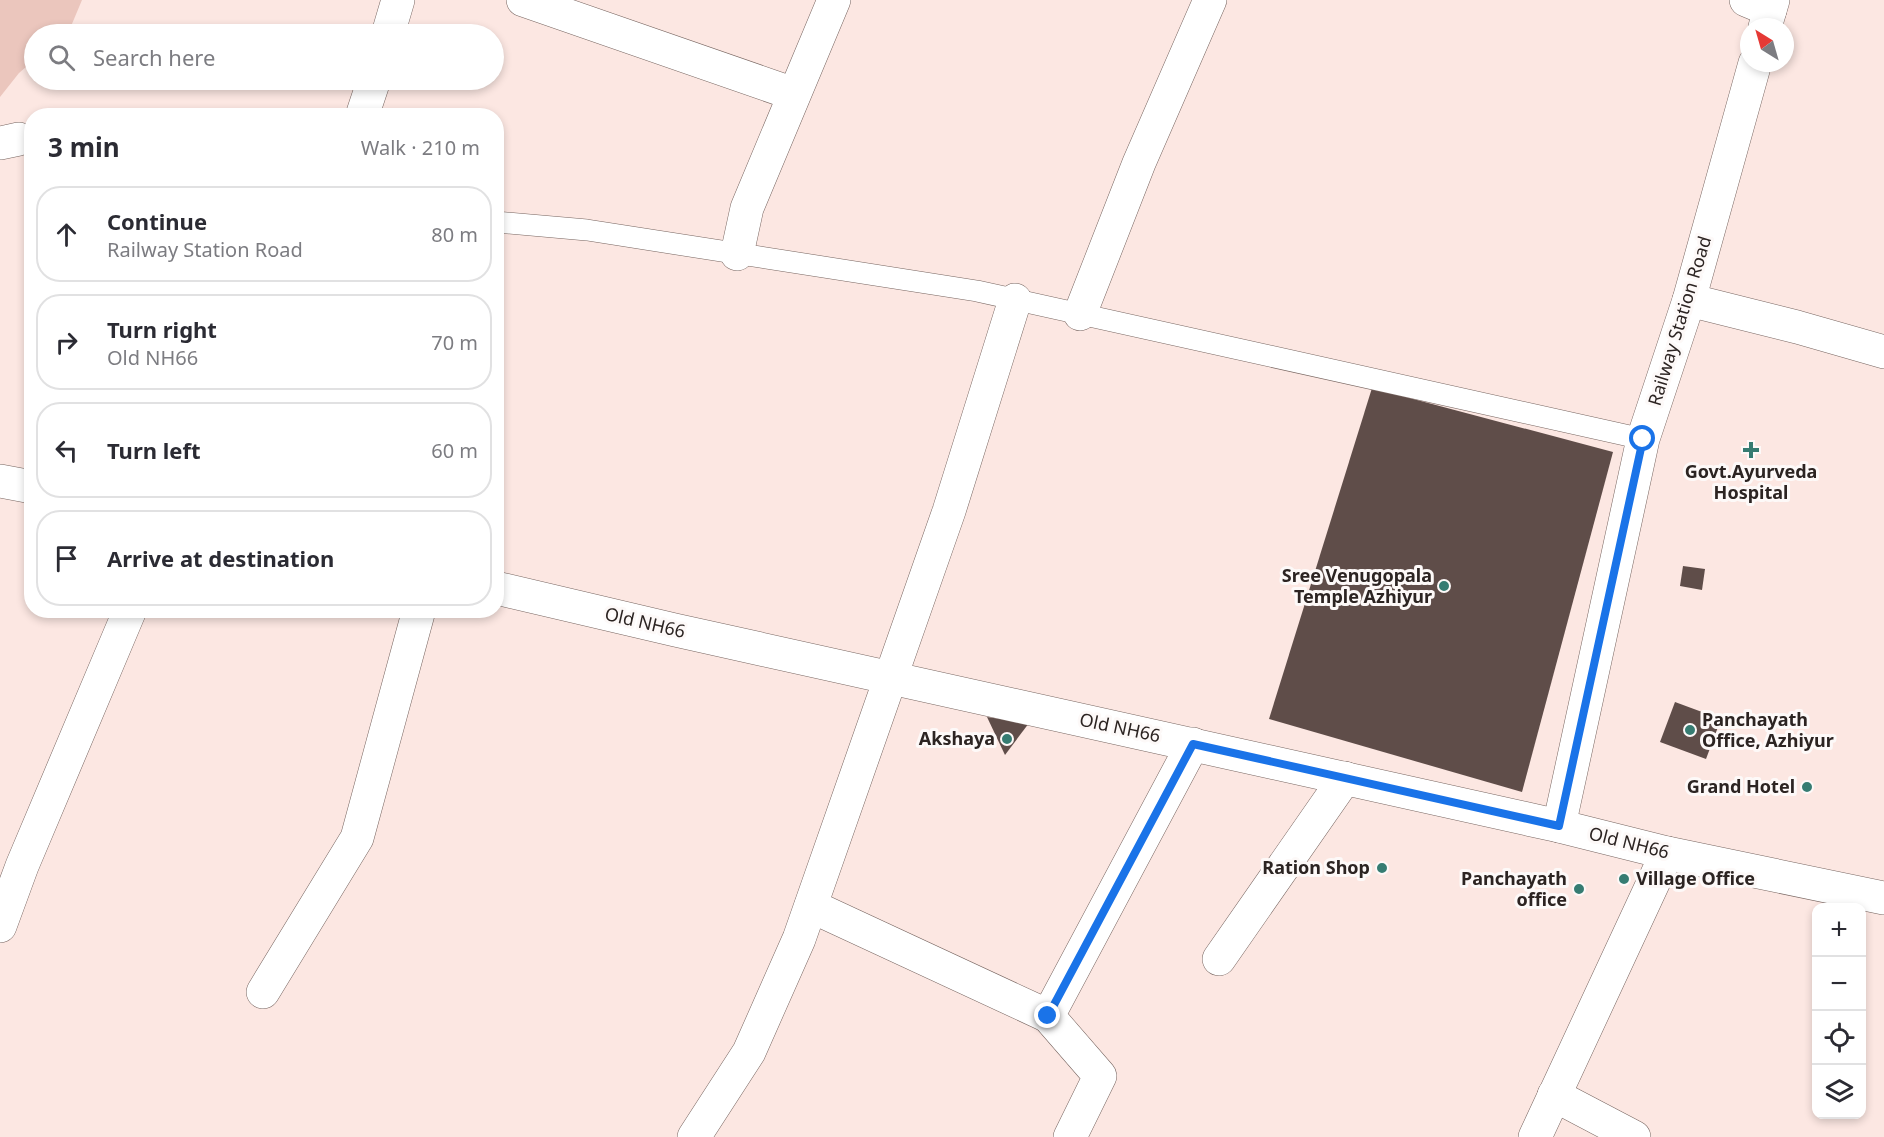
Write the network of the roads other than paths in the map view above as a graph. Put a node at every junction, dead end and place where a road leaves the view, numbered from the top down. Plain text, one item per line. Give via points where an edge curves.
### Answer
1 (398, 0) edge
2 (523, 0) edge
3 (834, 0) edge
4 (1210, 0) edge
5 (391, 24) edge
6 (1752, 72) edge
7 (371, 90) edge
8 (794, 94) junction
9 (365, 108) edge
10 (504, 223) edge
11 (737, 254) junction
12 (1016, 300) junction
13 (1689, 300) junction
14 (1080, 314) junction
15 (1884, 352) edge
16 (1643, 439) junction
17 (0, 482) edge
18 (24, 486) edge
19 (504, 590) edge
20 (127, 618) edge
21 (417, 618) edge
22 (891, 678) junction
23 (1193, 744) junction
24 (1345, 778) junction
25 (1559, 826) junction
26 (1667, 853) junction
27 (1884, 898) edge
28 (811, 906) junction
29 (0, 926) edge
30 (1219, 959) dead end
31 (263, 992) dead end
32 (1048, 1016) junction
33 (1554, 1095) junction
34 (694, 1137) edge
35 (1070, 1137) edge
36 (1535, 1137) edge
37 (1634, 1137) edge

1 - 5 street
2 - 8 street
3 - 8 street
4 - 14 street via 1139,163
6 - 13 street, Railway Station Road
7 - 9 street
8 - 11 street via 747,208
10 - 11 lane via 587,230
11 - 12 lane
12 - 14 lane
12 - 22 street
13 - 15 street
13 - 16 street, Railway Station Road
14 - 16 lane
16 - 25 street, Railway Station Road
17 - 18 street
19 - 22 street, Old NH66
20 - 29 street
21 - 31 street via 357,838
22 - 23 street, Old NH66
22 - 28 street
23 - 24 street, Old NH66
23 - 32 street
24 - 25 street, Old NH66
24 - 30 street
25 - 26 street, Old NH66
26 - 27 street, Old NH66
26 - 33 street
28 - 32 street
28 - 34 street via 748,1052
32 - 35 street via 1100,1076
33 - 36 street
33 - 37 street

